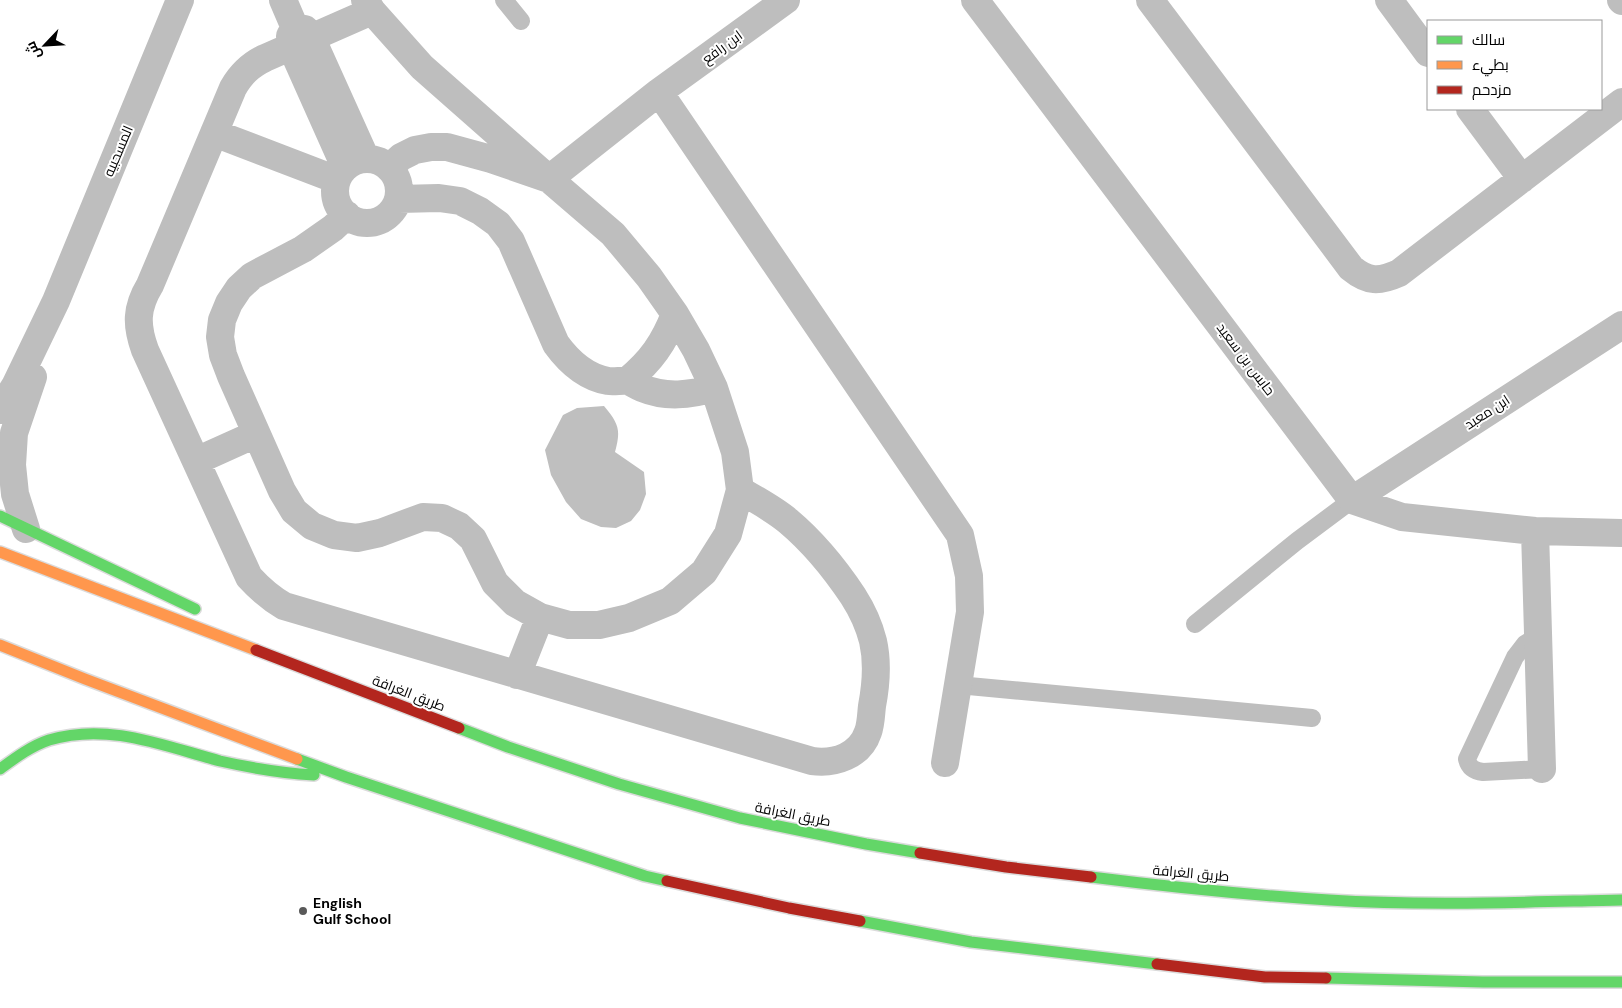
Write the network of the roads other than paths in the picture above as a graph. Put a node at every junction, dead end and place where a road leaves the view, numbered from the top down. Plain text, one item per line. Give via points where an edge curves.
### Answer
1 (180, 0) edge
2 (283, 0) edge
3 (504, 0) edge
4 (786, 0) edge
5 (975, 0) edge
6 (1150, 0) edge
7 (1388, 0) edge
8 (369, 6) edge
9 (757, 9) edge
10 (521, 22) dead end
11 (299, 37) junction
12 (1427, 52) edge
13 (659, 92) junction
14 (1622, 102) edge
15 (1471, 110) edge
16 (214, 133) junction
17 (360, 168) junction
18 (1522, 178) junction
19 (549, 179) junction
20 (399, 199) junction
21 (347, 215) junction
22 (56, 301) junction
23 (675, 314) junction
24 (1622, 325) edge
25 (627, 381) junction
26 (714, 388) junction
27 (0, 410) edge
28 (256, 434) junction
29 (196, 461) junction
30 (740, 490) junction
31 (1352, 500) junction
32 (0, 516) edge
33 (26, 529) junction
34 (1536, 531) junction
35 (1622, 534) edge
36 (0, 552) edge
37 (204, 613) dead end
38 (540, 617) junction
39 (1195, 624) dead end
40 (248, 634) dead end
41 (1538, 636) junction
42 (0, 645) edge
43 (290, 663) junction
44 (517, 674) junction
45 (958, 685) junction
46 (1312, 718) dead end
47 (945, 762) dead end
48 (1542, 768) joint
49 (0, 769) edge
50 (346, 777) junction
51 (1622, 900) edge
52 (1622, 982) edge

1 - 22 street, المسحبيه
2 - 11 street
3 - 10 lane
4 - 9 street, ابن رافع
5 - 31 street, حابس بن سعيد
6 - 18 street via 1351,268 1361,276 1387,279 1399,273
7 - 12 street
8 - 11 street
8 - 19 street via 422,67
9 - 13 street, ابن رافع
11 - 16 street via 256,62 240,77
11 - 17 street
13 - 19 street, ابن رافع
13 - 45 street via 960,535 969,576 970,612
14 - 18 street
15 - 18 street
16 - 17 street
16 - 29 street via 143,296 138,322 145,350
17 - 19 street via 431,147 490,159
17 - 20 street via 395,174
17 - 21 street via 335,190 340,208
19 - 23 street via 613,234
20 - 21 street via 387,217 377,222 356,221
20 - 25 street via 460,201 480,210 498,224 511,241 565,358 593,377
21 - 28 street via 303,249 252,276 229,303 220,337 223,355
22 - 27 street, المسحبيه
22 - 33 street, المسحبيه via 14,433 12,465 15,494
23 - 25 street via 656,351
23 - 26 street
24 - 31 street, ابن معبد
25 - 26 street via 652,391 678,395
26 - 30 street via 735,452
28 - 29 street
28 - 38 street via 294,511 312,526 334,535 357,538 423,517 442,518 459,526 473,539 496,582 515,603
29 - 44 street via 249,577 271,599 284,606
30 - 38 street via 728,534 704,572 670,601 629,618 599,625 569,625
30 - 44 street via 787,520 815,548 847,588 865,618 873,641 875,691 868,732 851,754 838,761 812,761
31 - 34 street via 1402,517
31 - 39 lane
32 - 33 highway
33 - 37 highway
34 - 35 street
34 - 41 street
36 - 43 highway, طريق الغرافة
38 - 44 street
40 - 43 highway
41 - 48 street
41 - 48 lane via 1515,657 1467,758 1476,771
42 - 50 highway
43 - 51 highway, طريق الغرافة via 508,747 619,784 740,818 866,844 1016,868 1170,887 1330,900 1448,903
45 - 46 lane
45 - 47 street
49 - 50 highway via 49,740 100,732 135,737 242,766 292,774
50 - 52 highway via 645,876 789,908 971,942 1265,978

